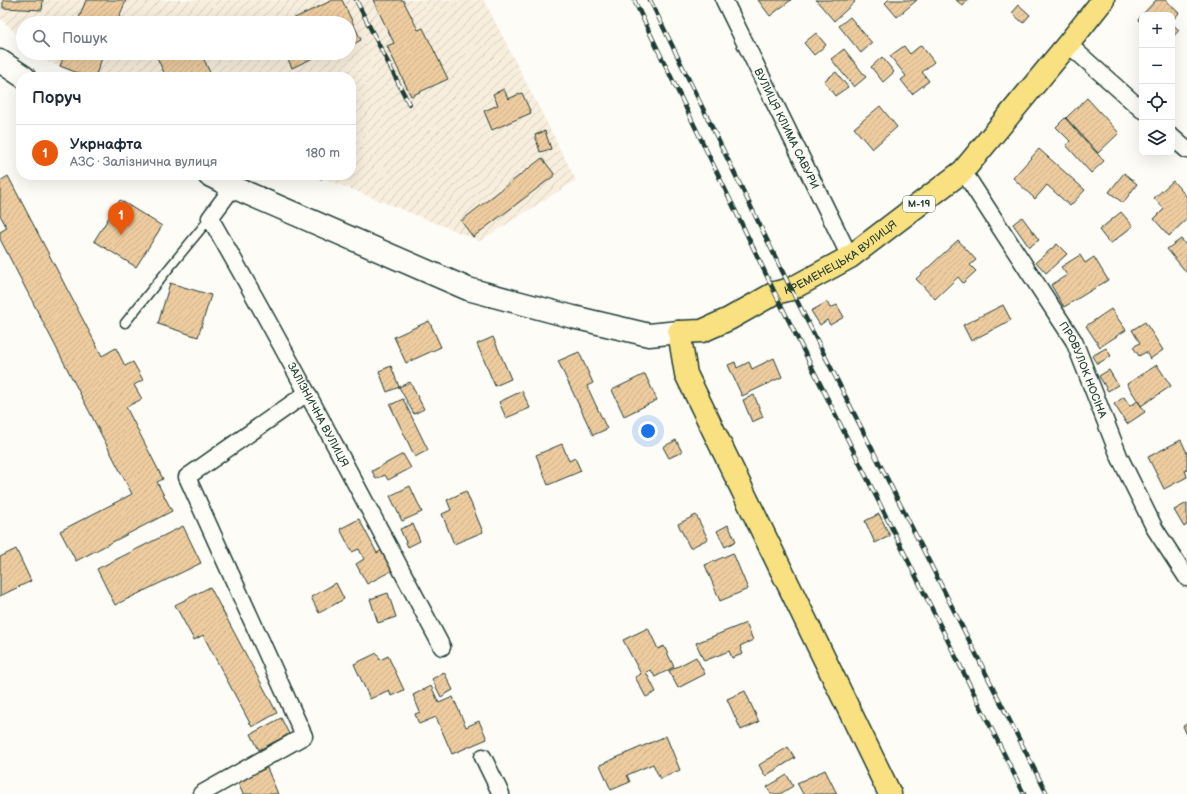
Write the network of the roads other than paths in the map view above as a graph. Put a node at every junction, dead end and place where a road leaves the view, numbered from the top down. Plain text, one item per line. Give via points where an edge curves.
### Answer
1 (724, 0) edge
2 (1103, 0) edge
3 (1068, 44) junction
4 (0, 62) edge
5 (16, 72) edge
6 (1139, 107) edge
7 (1175, 140) edge
8 (1187, 150) edge
9 (963, 171) junction
10 (219, 180) edge
11 (233, 187) junction
12 (210, 218) junction
13 (850, 256) junction
14 (125, 323) dead end
15 (679, 332) junction
16 (307, 393) junction
17 (1187, 578) edge
18 (442, 647) dead end
19 (483, 757) dead end
20 (202, 794) edge
21 (501, 794) edge
22 (890, 794) edge

1 - 13 street, ВУЛИЦЯ КЛИМА САВУРИ
2 - 3 highway, КРЕМЕНЕЦЬКА ВУЛИЦЯ / М-19
3 - 6 street
3 - 9 highway, КРЕМЕНЕЦЬКА ВУЛИЦЯ / М-19
4 - 5 main road
7 - 8 street
9 - 13 highway, КРЕМЕНЕЦЬКА ВУЛИЦЯ / М-19
9 - 17 street, ПРОВУЛОК НОСІНА via 1074,341 1119,456 1156,529
10 - 11 main road, М-19
11 - 12 street
11 - 15 main road, М-19 via 468,289 648,335
12 - 14 lane
12 - 16 street, ЗАЛІЗНИЧНА ВУЛИЦЯ
13 - 15 highway, КРЕМЕНЕЦЬКА ВУЛИЦЯ / М-19 via 791,289 775,293 729,319 702,331
15 - 22 highway via 686,374
16 - 18 street, ЗАЛІЗНИЧНА ВУЛИЦЯ
16 - 20 street via 187,477 304,736
19 - 21 street

